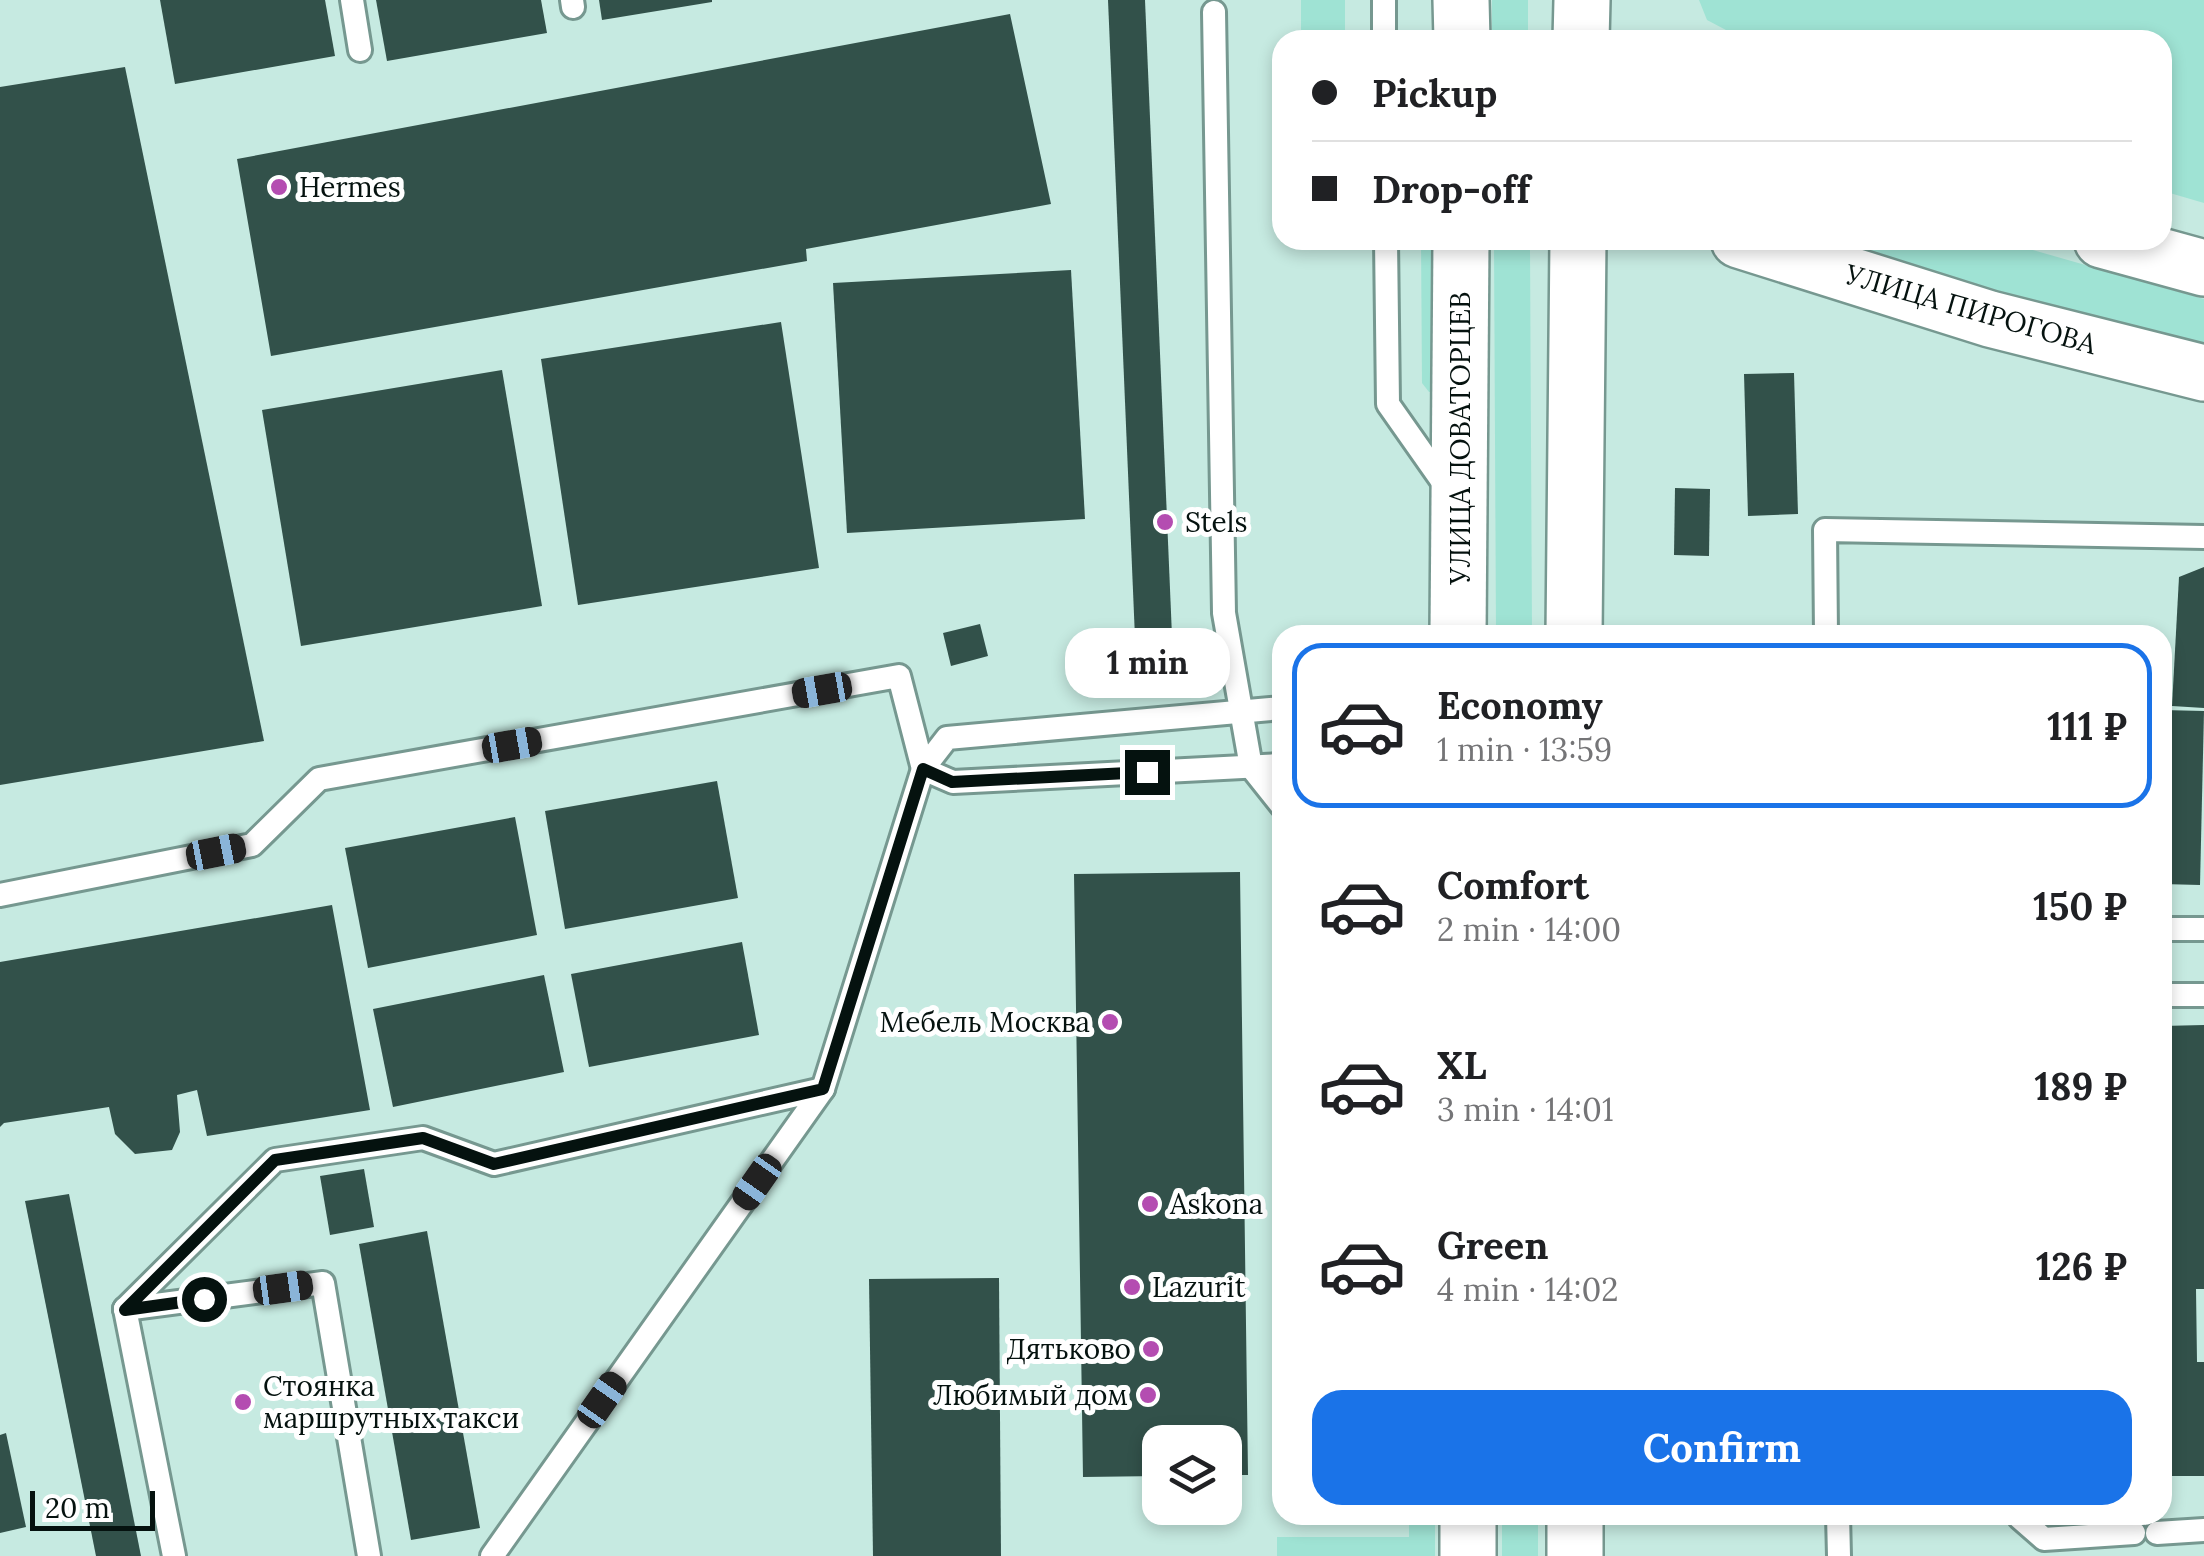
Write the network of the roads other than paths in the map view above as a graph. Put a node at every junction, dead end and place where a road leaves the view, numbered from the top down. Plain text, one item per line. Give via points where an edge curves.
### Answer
1 (352, 0) edge
2 (1384, 0) edge
3 (1461, 0) edge
4 (1582, 0) edge
5 (1214, 12) dead end
6 (1384, 30) edge
7 (1462, 30) edge
8 (1581, 30) edge
9 (1601, 30) edge
10 (360, 50) dead end
11 (1386, 250) edge
12 (1462, 250) edge
13 (1578, 250) edge
14 (1771, 250) edge
15 (2138, 250) edge
16 (2204, 268) edge
17 (2204, 373) edge
18 (1458, 502) junction
19 (2204, 536) edge
20 (1458, 625) edge
21 (1574, 625) edge
22 (1826, 625) edge
23 (1272, 709) edge
24 (1244, 712) junction
25 (1272, 766) edge
26 (1252, 767) junction
27 (923, 769) junction
28 (1272, 793) edge
29 (0, 895) edge
30 (2172, 929) edge
31 (2204, 929) edge
32 (2172, 995) edge
33 (2204, 995) edge
34 (823, 1089) junction
35 (125, 1310) junction
36 (1468, 1525) edge
37 (1575, 1525) edge
38 (1838, 1525) edge
39 (2028, 1525) edge
40 (2204, 1530) edge
41 (174, 1556) edge
42 (370, 1556) edge
43 (492, 1556) edge
44 (1468, 1556) edge
45 (1575, 1556) edge
46 (1839, 1556) edge

1 - 10 lane
2 - 6 lane
3 - 7 main road
4 - 8 main road
4 - 9 main road
5 - 24 lane via 1224,613
11 - 18 lane via 1388,404
12 - 18 main road, УЛИЦА ДОВАТОРЦЕВ
13 - 21 main road
14 - 17 main road, УЛИЦА ПИРОГОВА via 1990,319
15 - 16 main road
18 - 20 main road, УЛИЦА ДОВАТОРЦЕВ
19 - 22 lane via 1825,530
23 - 24 lane
24 - 26 lane
24 - 27 lane via 947,738
25 - 26 lane
26 - 27 lane via 952,782
26 - 28 lane
27 - 29 lane via 899,676 319,779 252,846
27 - 34 lane
30 - 31 lane
32 - 33 lane
34 - 35 lane via 494,1164 423,1138 275,1160
34 - 43 lane
35 - 41 lane
35 - 42 lane via 323,1283
36 - 44 main road
37 - 45 main road
38 - 46 lane
39 - 40 lane via 2044,1540

